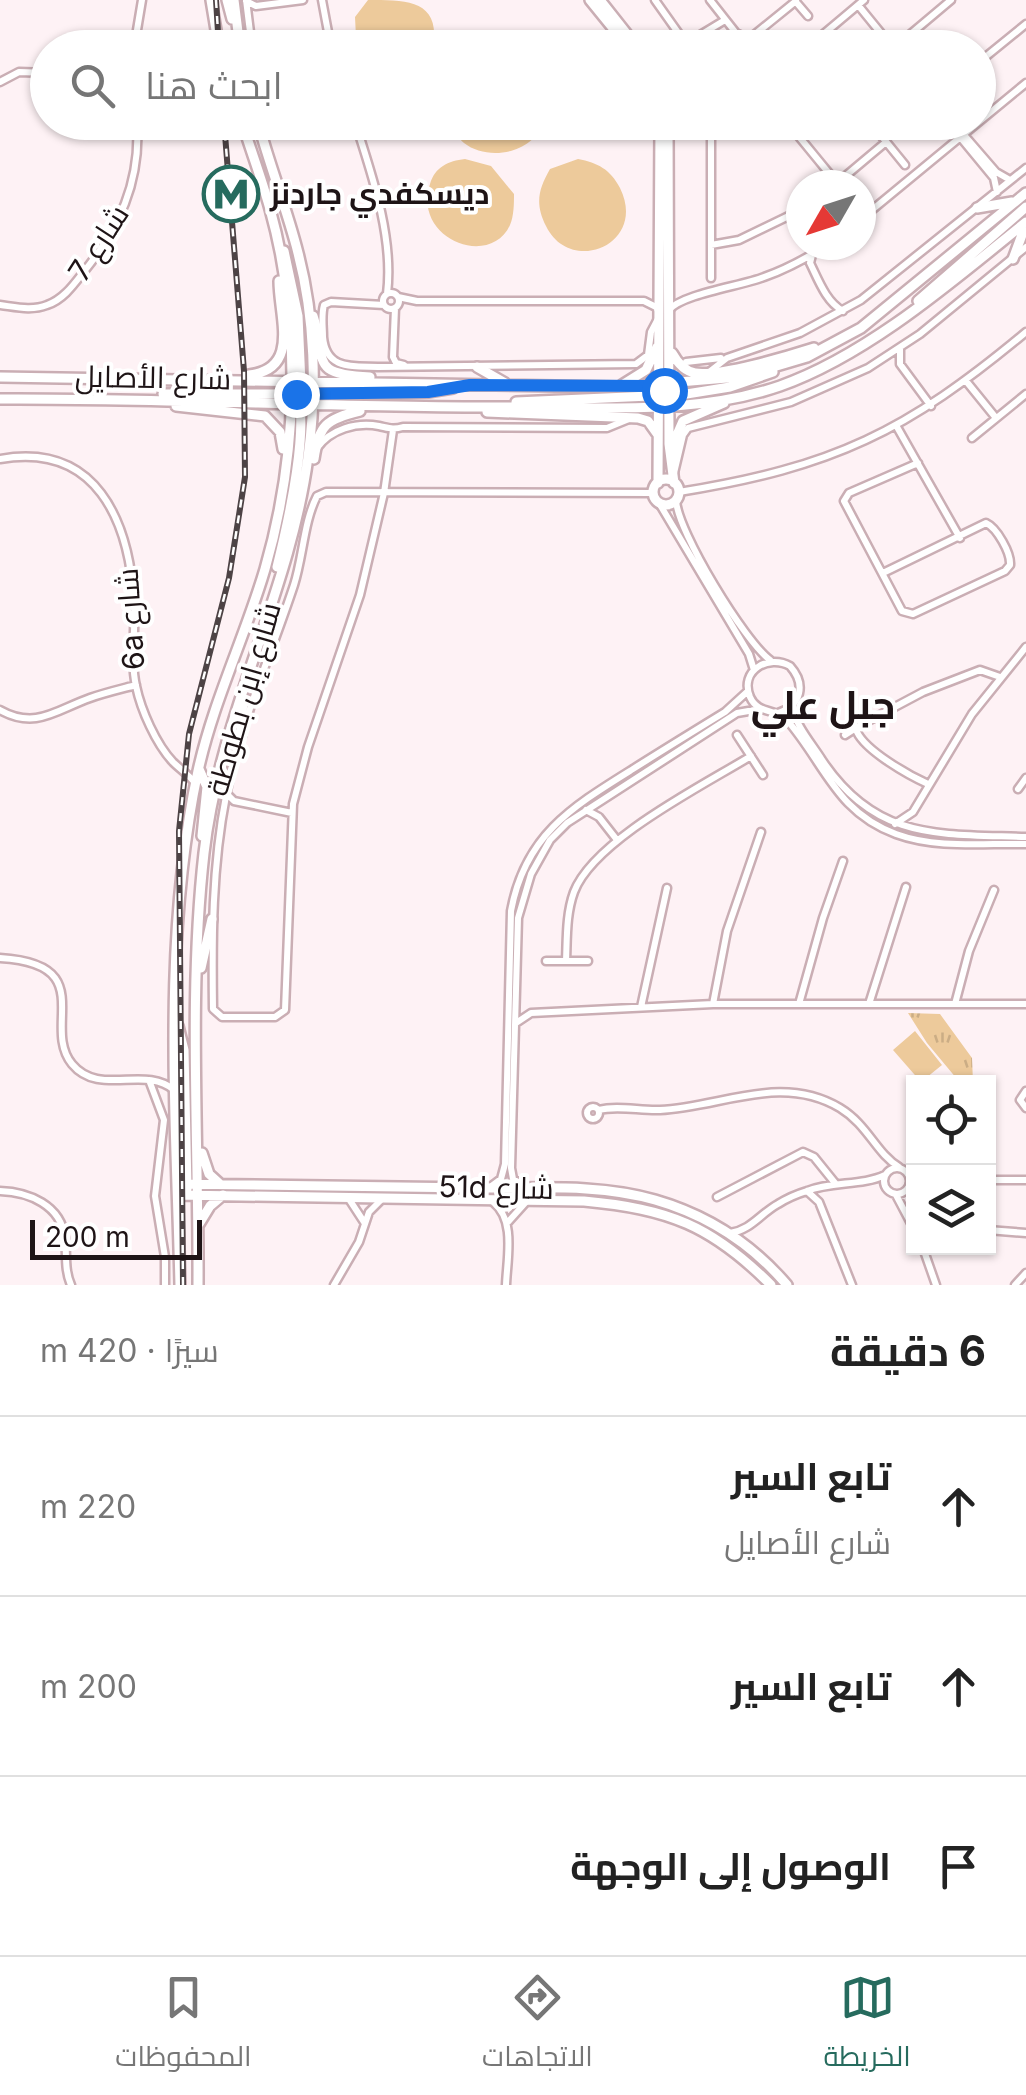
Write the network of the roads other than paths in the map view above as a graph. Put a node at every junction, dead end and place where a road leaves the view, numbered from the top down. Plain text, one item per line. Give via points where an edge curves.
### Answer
1 (142, 0) edge
2 (211, 0) edge
3 (230, 0) edge
4 (246, 0) edge
5 (303, 0) edge
6 (322, 0) edge
7 (590, 0) edge
8 (600, 0) edge
9 (656, 0) edge
10 (710, 0) edge
11 (951, 0) edge
12 (796, 1) edge
13 (863, 2) edge
14 (256, 6) junction
15 (248, 14) junction
16 (808, 16) dead end
17 (725, 20) junction
18 (1026, 24) edge
19 (137, 30) edge
20 (215, 30) edge
21 (237, 30) edge
22 (250, 30) edge
23 (328, 30) edge
24 (614, 30) edge
25 (624, 30) edge
26 (677, 30) edge
27 (710, 30) edge
28 (734, 30) edge
29 (761, 30) edge
30 (828, 30) edge
31 (882, 30) edge
32 (915, 30) edge
33 (996, 48) edge
34 (30, 72) edge
35 (0, 82) edge
36 (1026, 83) edge
37 (996, 108) edge
38 (137, 140) edge
39 (248, 140) edge
40 (263, 140) edge
41 (360, 140) edge
42 (660, 140) edge
43 (668, 140) edge
44 (711, 140) edge
45 (801, 140) edge
46 (957, 140) edge
47 (965, 140) edge
48 (966, 140) edge
49 (886, 142) joint
50 (906, 165) dead end
51 (1026, 168) edge
52 (825, 170) edge
53 (853, 170) edge
54 (1011, 181) junction
55 (997, 192) junction
56 (1024, 200) edge
57 (876, 207) edge
58 (978, 208) junction
59 (271, 210) junction
60 (786, 217) edge
61 (1026, 222) edge
62 (711, 245) junction
63 (1026, 247) edge
64 (280, 258) junction
65 (1013, 258) junction
66 (803, 260) edge
67 (811, 260) edge
68 (798, 263) junction
69 (711, 278) dead end
70 (664, 285) junction
71 (690, 297) junction
72 (644, 300) junction
73 (308, 302) junction
74 (392, 302) junction
75 (0, 306) edge
76 (844, 312) junction
77 (665, 313) junction
78 (906, 314) junction
79 (830, 319) junction
80 (660, 329) junction
81 (1026, 332) edge
82 (841, 340) junction
83 (900, 348) junction
84 (670, 349) junction
85 (727, 358) junction
86 (886, 358) junction
87 (686, 362) dead end
88 (378, 367) junction
89 (477, 367) junction
90 (424, 368) junction
91 (708, 372) junction
92 (0, 377) edge
93 (230, 378) junction
94 (966, 382) junction
95 (427, 384) junction
96 (508, 384) junction
97 (470, 385) junction
98 (620, 386) junction
99 (300, 393) junction
100 (666, 394) junction
101 (1026, 394) edge
102 (109, 398) junction
103 (0, 399) edge
104 (730, 399) junction
105 (931, 406) junction
106 (375, 407) junction
107 (474, 408) junction
108 (921, 412) junction
109 (633, 418) junction
110 (996, 418) junction
111 (897, 426) junction
112 (393, 430) junction
113 (972, 438) dead end
114 (660, 440) junction
115 (315, 453) junction
116 (0, 459) edge
117 (918, 463) junction
118 (286, 471) junction
119 (658, 482) junction
120 (674, 485) junction
121 (384, 493) junction
122 (656, 498) junction
123 (960, 538) junction
124 (884, 574) junction
125 (263, 628) junction
126 (1026, 646) edge
127 (771, 660) junction
128 (754, 670) junction
129 (246, 674) junction
130 (997, 680) junction
131 (136, 685) junction
132 (748, 691) junction
133 (792, 707) junction
134 (760, 709) junction
135 (0, 710) edge
136 (778, 713) junction
137 (870, 721) junction
138 (859, 726) junction
139 (241, 735) junction
140 (845, 735) dead end
141 (737, 736) dead end
142 (867, 743) junction
143 (751, 756) junction
144 (181, 767) junction
145 (198, 769) junction
146 (763, 775) dead end
147 (1026, 778) edge
148 (928, 784) junction
149 (196, 785) junction
150 (1018, 789) dead end
151 (226, 794) junction
152 (601, 799) junction
153 (234, 801) junction
154 (224, 807) junction
155 (292, 808) junction
156 (584, 810) junction
157 (913, 812) junction
158 (600, 816) junction
159 (895, 824) junction
160 (762, 832) dead end
161 (917, 832) junction
162 (616, 840) junction
163 (1026, 840) edge
164 (204, 853) junction
165 (843, 862) dead end
166 (906, 887) dead end
167 (667, 888) dead end
168 (994, 890) dead end
169 (212, 919) junction
170 (0, 958) edge
171 (546, 960) dead end
172 (566, 961) junction
173 (588, 962) dead end
174 (197, 980) junction
175 (515, 998) junction
176 (1026, 1003) edge
177 (713, 1004) junction
178 (799, 1004) junction
179 (869, 1004) junction
180 (955, 1004) junction
181 (641, 1007) junction
182 (531, 1013) junction
183 (176, 1022) junction
184 (514, 1027) junction
185 (176, 1066) junction
186 (153, 1080) junction
187 (1026, 1091) edge
188 (176, 1092) junction
189 (1026, 1108) edge
190 (599, 1110) dead end
191 (198, 1140) junction
192 (887, 1157) junction
193 (900, 1168) junction
194 (822, 1170) junction
195 (886, 1174) junction
196 (906, 1176) edge
197 (996, 1180) edge
198 (1026, 1180) edge
199 (872, 1181) junction
200 (834, 1183) junction
201 (906, 1185) edge
202 (820, 1186) junction
203 (886, 1187) junction
204 (180, 1188) junction
205 (221, 1190) junction
206 (0, 1191) edge
207 (807, 1191) junction
208 (195, 1192) junction
209 (488, 1194) junction
210 (530, 1194) junction
211 (895, 1194) junction
212 (345, 1196) junction
213 (386, 1197) junction
214 (718, 1197) dead end
215 (906, 1198) edge
216 (786, 1201) junction
217 (819, 1202) junction
218 (904, 1206) junction
219 (906, 1210) edge
220 (364, 1223) junction
221 (508, 1223) junction
222 (198, 1227) junction
223 (996, 1231) edge
224 (729, 1233) junction
225 (1026, 1233) edge
226 (749, 1248) junction
227 (926, 1255) edge
228 (750, 1264) junction
229 (775, 1270) junction
230 (1026, 1274) edge
231 (198, 1280) edge
232 (70, 1285) edge
233 (165, 1285) edge
234 (180, 1285) edge
235 (334, 1285) edge
236 (506, 1285) edge
237 (771, 1285) edge
238 (787, 1285) edge
239 (852, 1285) edge
240 (936, 1285) edge
241 (1015, 1285) edge

1 - 19 street
2 - 20 main road
3 - 21 main road
4 - 14 street
4 - 15 street
5 - 14 street
6 - 23 street
7 - 24 main road
8 - 25 main road
9 - 26 street
10 - 17 street
11 - 32 street
12 - 16 street
12 - 29 street
13 - 30 street
13 - 31 street
14 - 15 street
15 - 22 street
17 - 27 street
17 - 28 street
18 - 33 street
34 - 35 street
36 - 37 street
38 - 75 street, شارع 7 via 131,190 99,253 58,300 27,309
39 - 59 main road, شارع إبن بطوطة
40 - 73 main road, شارع إبن بطوطة
41 - 74 street via 380,215
42 - 70 main road
43 - 70 main road
44 - 62 street
45 - 52 street
46 - 57 street
47 - 55 street
48 - 54 street
49 - 50 street
49 - 53 street
51 - 54 street
54 - 55 street
55 - 58 street
56 - 58 main road
56 - 78 main road
56 - 82 main road
58 - 76 street
59 - 64 main road, شارع إبن بطوطة
59 - 99 main road via 296,302
60 - 62 street via 739,240
61 - 65 main road
61 - 78 main road, شارع الأصايل
62 - 69 street
63 - 65 street
64 - 93 main road via 283,351 264,372
64 - 99 main road, شارع إبن بطوطة
65 - 83 street
66 - 68 street
67 - 76 street via 832,304
68 - 71 street
68 - 79 street via 807,268
70 - 71 street
70 - 72 street
70 - 77 main road
71 - 77 street
72 - 74 street
72 - 77 street
73 - 95 main road via 320,358 332,372
73 - 99 main road, شارع إبن بطوطة
74 - 88 street via 390,355
74 - 88 street via 332,302 322,310 330,360
74 - 90 street via 394,360
76 - 79 street
77 - 80 main road
77 - 84 main road
77 - 89 street via 651,332 648,354 636,364
78 - 104 main road, شارع الأصايل via 816,371
79 - 85 street
80 - 98 main road via 650,364
80 - 100 main road
81 - 94 street
82 - 91 main road
82 - 100 main road via 755,380
83 - 86 street
83 - 105 street via 900,364
84 - 91 main road via 690,372
84 - 100 main road
85 - 87 street
85 - 91 street
86 - 108 street
86 - 120 street via 792,402 692,426 683,435
88 - 90 street
89 - 90 street
89 - 96 main road
92 - 93 main road, شارع الأصايل
93 - 99 main road, شارع الأصايل
94 - 105 street
94 - 110 street
95 - 97 main road, شارع الأصايل
95 - 99 main road, شارع الأصايل
96 - 97 main road, شارع الأصايل
96 - 98 main road, شارع الأصايل
97 - 99 main road via 428,392
98 - 100 main road, شارع الأصايل
99 - 102 main road, شارع الأصايل
99 - 106 main road, شارع الأصايل
99 - 118 main road, شارع إبن بطوطة
99 - 125 main road, شارع إبن بطوطة via 309,454
100 - 104 main road, شارع الأصايل
100 - 107 main road, شارع الأصايل
100 - 114 main road
100 - 120 main road
101 - 110 street
102 - 103 main road, شارع الأصايل
102 - 118 main road via 265,416 280,432
104 - 120 main road via 683,422
105 - 108 street
106 - 107 main road, شارع الأصايل
106 - 115 main road via 327,424
107 - 109 main road
108 - 111 street
109 - 112 street via 607,428
109 - 114 main road via 648,421
110 - 113 street
111 - 117 street
111 - 120 street via 803,466 749,480
112 - 115 street via 337,430
112 - 121 street
114 - 119 main road
115 - 125 main road via 278,598
116 - 131 street, 6a شارع via 60,460 88,477 108,502 132,581
117 - 123 street
117 - 124 street via 848,502
118 - 145 main road, شارع إبن بطوطة via 266,566
119 - 120 main road
119 - 122 main road
120 - 122 main road via 666,505
120 - 127 street via 693,548 752,643
121 - 122 street
121 - 139 street via 326,492 314,500 295,581
121 - 155 street via 360,596
122 - 128 street
123 - 124 street
123 - 124 street via 987,528 1006,552 1006,566 919,611 898,602
125 - 129 main road, شارع إبن بطوطة
126 - 130 street
127 - 128 street
127 - 133 street via 790,666 800,680
128 - 132 street
129 - 139 main road
129 - 164 main road, شارع إبن بطوطة
130 - 137 street via 980,670
130 - 148 street
131 - 135 street, 6a شارع via 40,720
131 - 144 street, 6a شارع via 156,734
132 - 134 street
132 - 209 street via 566,812 535,848 511,910 505,1164
133 - 136 street
133 - 159 street via 847,792
134 - 136 street
134 - 152 street via 737,713
136 - 163 street via 838,794 882,827 920,840
137 - 138 street
137 - 142 street
138 - 140 street
138 - 142 street
139 - 151 street
141 - 143 street
142 - 148 street
143 - 146 street
143 - 162 street
144 - 145 street
144 - 149 street, 6a شارع
145 - 149 main road, شارع إبن بطوطة
145 - 164 main road via 208,787
147 - 150 street
148 - 157 street
149 - 183 main road, شارع إبن بطوطة via 179,903
151 - 153 street
151 - 154 street
152 - 156 street
152 - 158 street
153 - 154 street
153 - 155 street
154 - 169 street
155 - 169 street via 285,1008 277,1017 215,1013
156 - 158 street
156 - 175 street via 550,840 526,886
157 - 159 street
157 - 161 street
158 - 162 street
159 - 161 street
160 - 177 street via 731,920
161 - 163 street
162 - 172 street via 586,869 573,894
164 - 174 main road, شارع إبن بطوطة
165 - 178 street
166 - 179 street
167 - 181 street
168 - 180 street
169 - 174 main road
170 - 186 street via 33,963 56,982 65,1051 79,1071 101,1080
171 - 172 street
172 - 173 street
174 - 191 main road, شارع إبن بطوطة
175 - 182 street
175 - 184 street
176 - 180 street
177 - 178 street
177 - 181 street
178 - 179 street
179 - 180 street
181 - 182 street
182 - 184 street
183 - 185 main road, شارع إبن بطوطة
183 - 204 main road via 184,1050
184 - 210 street via 512,1176
185 - 186 street
185 - 188 main road, شارع إبن بطوطة
186 - 188 street
186 - 233 street via 164,1120 155,1196
187 - 189 street via 1020,1100
188 - 204 main road, شارع إبن بطوطة
190 - 192 street via 680,1108 788,1092 851,1115
191 - 205 main road
191 - 208 main road, شارع إبن بطوطة
192 - 193 street
192 - 195 street
193 - 195 street
193 - 196 street
194 - 200 street
194 - 202 street
194 - 214 street via 811,1154 799,1153
195 - 199 street
195 - 203 street
197 - 198 street
199 - 200 street
199 - 203 street
200 - 202 street
201 - 211 street
202 - 207 street
202 - 217 street
203 - 211 street
204 - 208 main road, 51d شارع
204 - 234 main road, شارع إبن بطوطة
205 - 208 main road, 51d شارع
205 - 209 main road, 51d شارع
205 - 212 main road, 51d شارع
205 - 222 main road
206 - 232 street via 32,1196 56,1215
207 - 216 street
207 - 217 street
208 - 222 main road, شارع إبن بطوطة
208 - 231 main road
209 - 210 main road, 51d شارع
209 - 213 main road, 51d شارع
209 - 221 street
210 - 221 street
210 - 224 main road, 51d شارع via 629,1194 684,1210
210 - 228 main road, 51d شارع via 660,1213 708,1233
211 - 218 street
212 - 213 main road, 51d شارع
212 - 220 street
213 - 220 street
215 - 218 street
216 - 224 street
216 - 226 street via 753,1228
217 - 239 street
218 - 219 street
220 - 235 street
221 - 236 street
222 - 231 main road, شارع إبن بطوطة
223 - 225 street
224 - 226 main road, 51d شارع
226 - 229 main road, 51d شارع
227 - 240 street
228 - 229 main road via 767,1277
228 - 237 main road, 51d شارع
229 - 238 main road, 51d شارع
230 - 241 street

